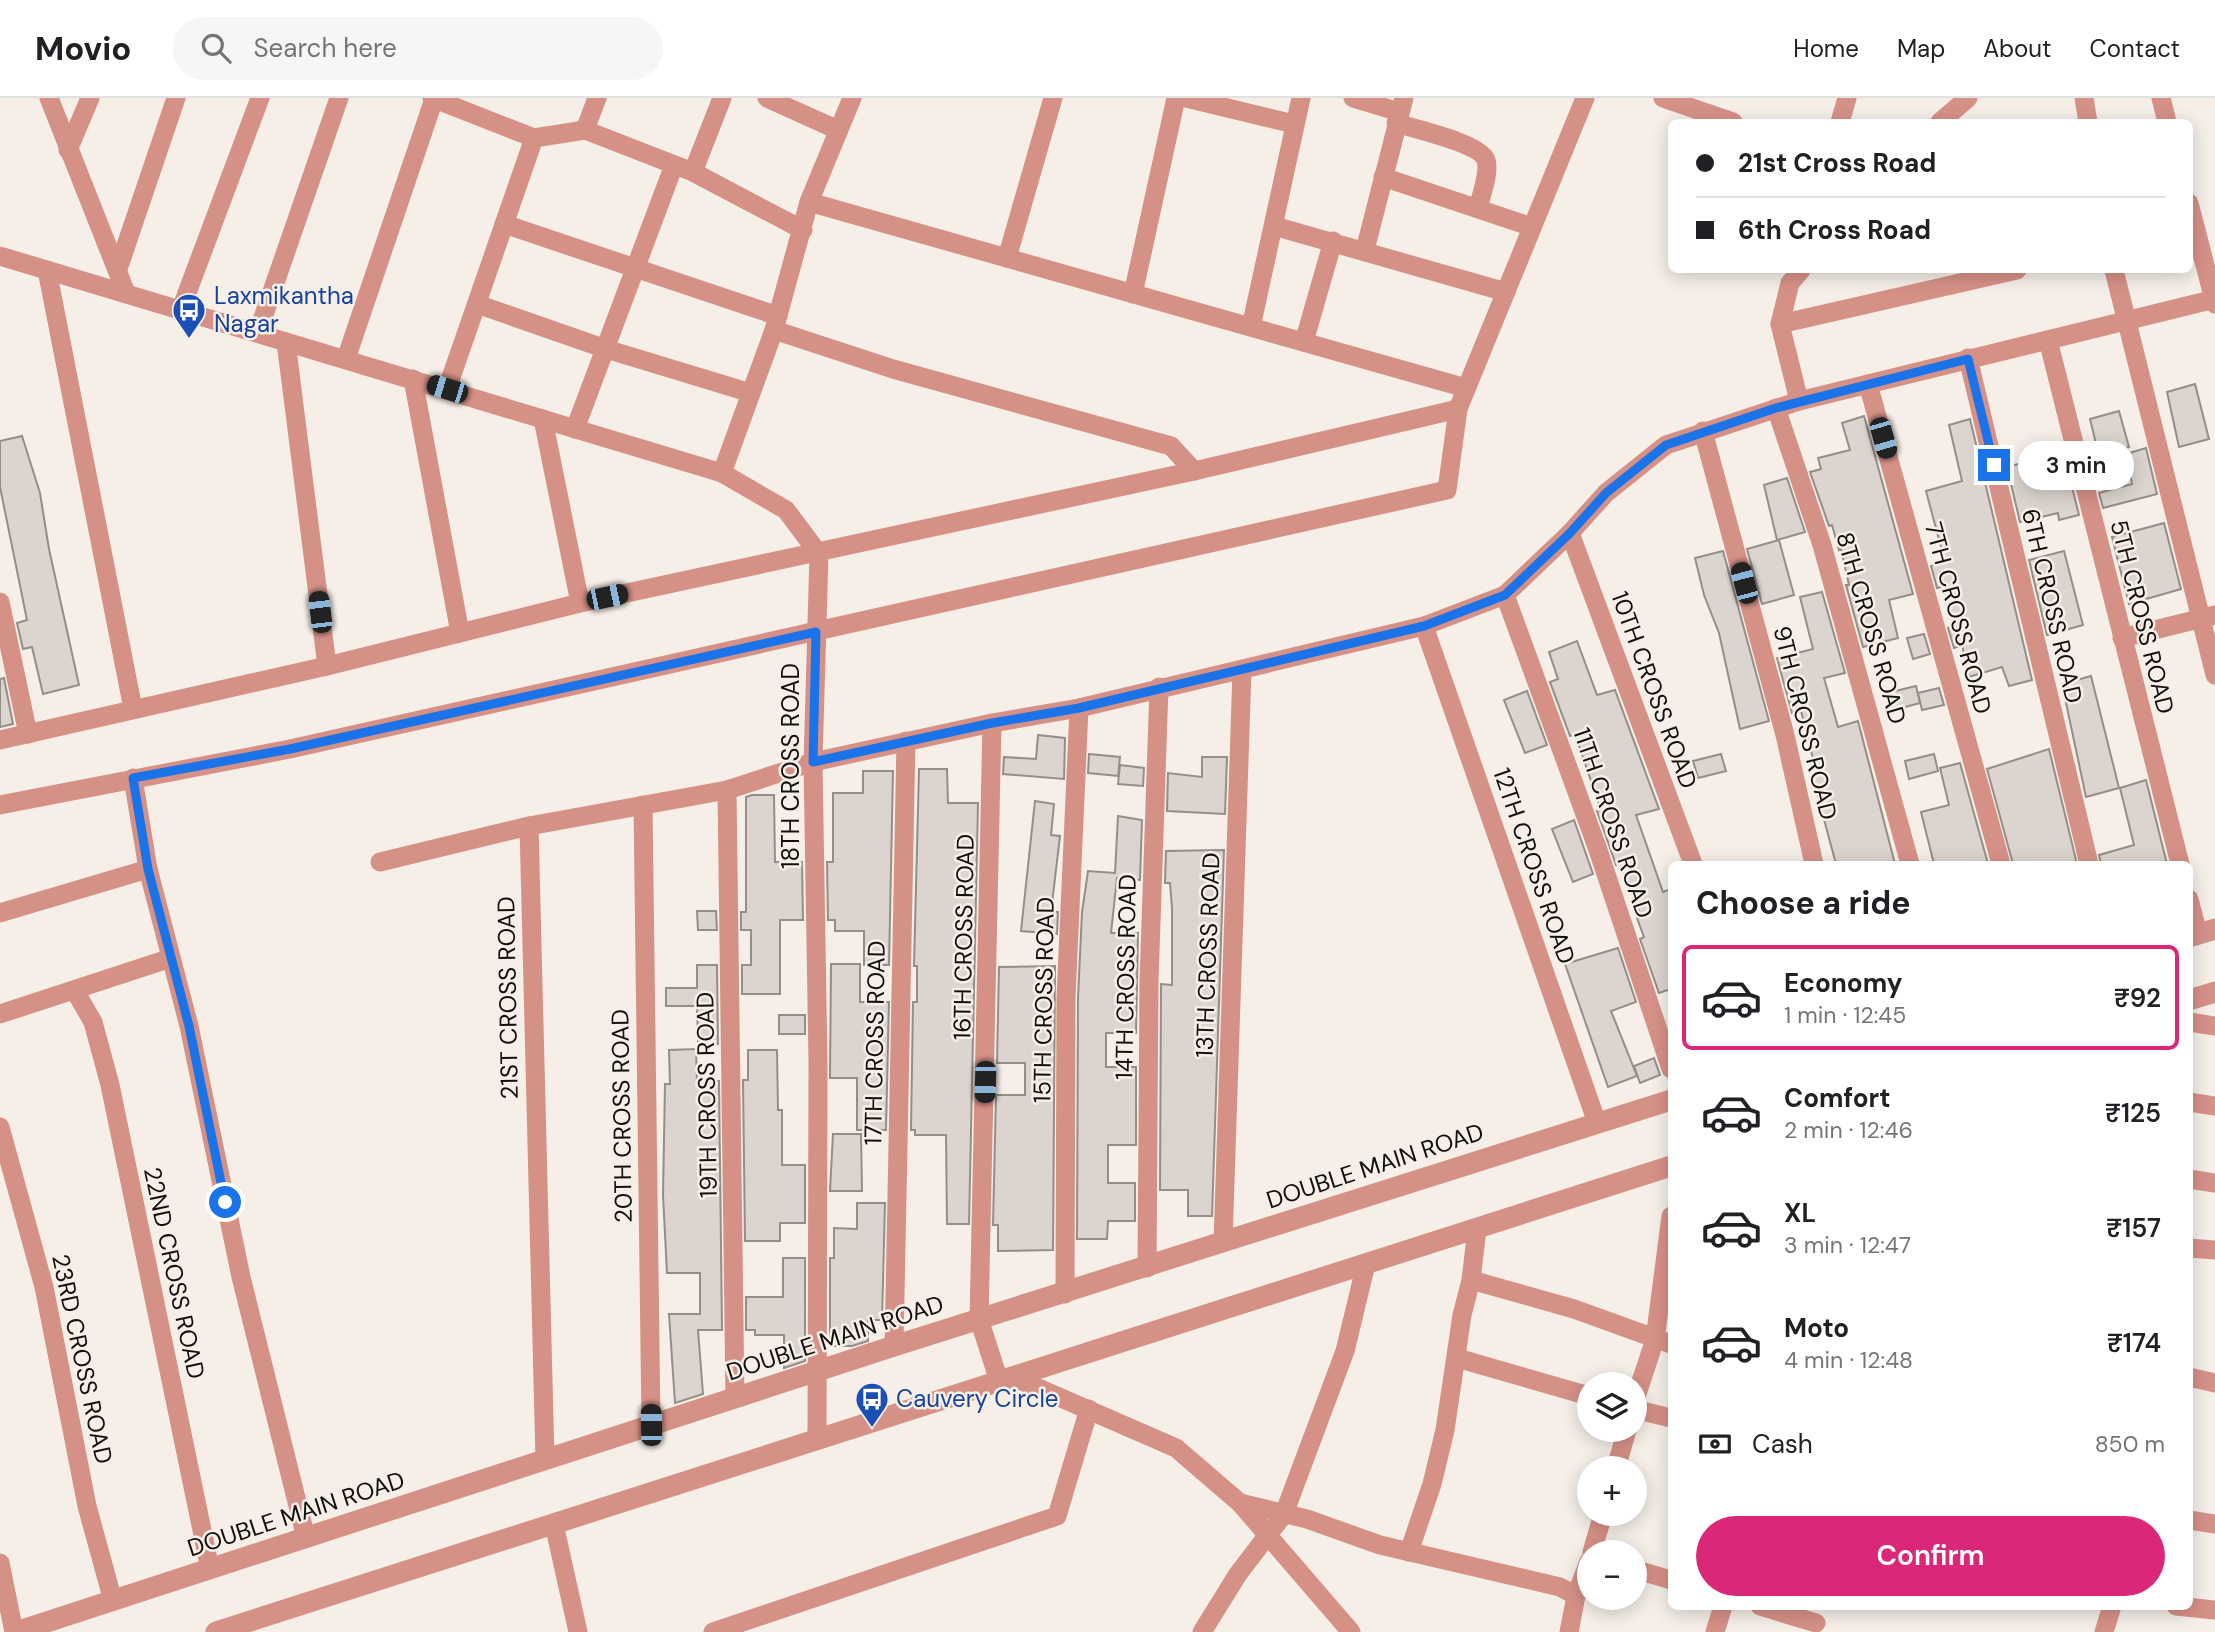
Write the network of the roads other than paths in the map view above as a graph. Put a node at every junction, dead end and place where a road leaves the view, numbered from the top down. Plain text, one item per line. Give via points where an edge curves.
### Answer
1 (49, 98) edge
2 (90, 98) edge
3 (176, 98) edge
4 (260, 98) edge
5 (339, 98) edge
6 (433, 98) edge
7 (597, 98) edge
8 (722, 98) edge
9 (767, 98) edge
10 (852, 98) edge
11 (1053, 98) edge
12 (1176, 98) edge
13 (1186, 98) edge
14 (1301, 98) edge
15 (1353, 98) edge
16 (1585, 98) edge
17 (1663, 98) edge
18 (1847, 98) edge
19 (1968, 98) edge
20 (2084, 98) edge
21 (2161, 98) edge
22 (1400, 111) edge
23 (1723, 119) edge
24 (1841, 119) edge
25 (1944, 119) edge
26 (2088, 119) edge
27 (2166, 119) edge
28 (1294, 124) junction
29 (585, 130) junction
30 (838, 130) junction
31 (534, 138) junction
32 (68, 149) junction
33 (684, 169) junction
34 (1383, 177) junction
35 (809, 202) junction
36 (1478, 208) junction
37 (504, 225) junction
38 (1274, 226) junction
39 (1532, 227) junction
40 (2200, 227) edge
41 (803, 230) junction
42 (1333, 241) junction
43 (1365, 250) junction
44 (0, 256) edge
45 (1007, 258) junction
46 (118, 268) junction
47 (47, 270) junction
48 (636, 270) junction
49 (1798, 273) edge
50 (2004, 273) edge
51 (2115, 273) edge
52 (1506, 292) junction
53 (126, 293) junction
54 (1133, 294) junction
55 (2215, 301) edge
56 (477, 304) junction
57 (181, 309) junction
58 (2129, 321) junction
59 (776, 323) junction
60 (1780, 324) junction
61 (1251, 327) junction
62 (258, 332) junction
63 (2048, 340) junction
64 (286, 342) junction
65 (1304, 342) junction
66 (606, 349) junction
67 (346, 359) junction
68 (1968, 359) junction
69 (413, 379) junction
70 (1868, 384) junction
71 (1466, 388) junction
72 (447, 389) junction
73 (751, 393) junction
74 (1799, 401) junction
75 (1776, 408) junction
76 (1458, 409) junction
77 (543, 419) junction
78 (575, 429) junction
79 (1703, 431) junction
80 (1194, 471) junction
81 (722, 473) junction
82 (1570, 533) junction
83 (819, 554) junction
84 (1505, 595) junction
85 (0, 602) edge
86 (580, 603) junction
87 (2208, 617) edge
88 (1424, 626) junction
89 (816, 632) junction
90 (460, 634) junction
91 (2122, 638) junction
92 (327, 666) junction
93 (1242, 670) junction
94 (2215, 674) edge
95 (1159, 687) junction
96 (1079, 708) junction
97 (133, 709) junction
98 (992, 723) junction
99 (28, 734) junction
100 (0, 740) edge
101 (906, 741) junction
102 (813, 762) junction
103 (133, 778) junction
104 (727, 790) junction
105 (0, 805) edge
106 (643, 805) junction
107 (529, 826) junction
108 (1692, 861) edge
109 (1813, 861) edge
110 (1909, 861) edge
111 (2000, 861) edge
112 (2088, 861) edge
113 (2179, 861) edge
114 (380, 862) dead end
115 (148, 869) junction
116 (2193, 911) edge
117 (0, 913) edge
118 (2201, 933) edge
119 (171, 958) junction
120 (75, 991) junction
121 (2215, 992) edge
122 (2193, 999) edge
123 (0, 1014) edge
124 (2193, 1023) edge
125 (2215, 1026) edge
126 (1668, 1060) edge
127 (1668, 1101) edge
128 (2193, 1103) edge
129 (2215, 1106) edge
130 (1597, 1123) junction
131 (0, 1127) edge
132 (1668, 1172) edge
133 (2193, 1180) edge
134 (2215, 1183) edge
135 (1476, 1228) junction
136 (1223, 1242) junction
137 (2193, 1248) edge
138 (2215, 1250) edge
139 (1668, 1263) edge
140 (1366, 1264) junction
141 (1147, 1268) junction
142 (1471, 1280) junction
143 (1065, 1294) junction
144 (979, 1320) junction
145 (1663, 1342) edge
146 (894, 1346) junction
147 (1457, 1358) junction
148 (817, 1372) junction
149 (1647, 1376) edge
150 (2193, 1378) edge
151 (1006, 1379) junction
152 (2215, 1383) edge
153 (1577, 1393) edge
154 (735, 1398) junction
155 (1089, 1409) junction
156 (1647, 1412) edge
157 (1668, 1417) edge
158 (651, 1425) junction
159 (817, 1440) junction
160 (545, 1460) junction
161 (1240, 1503) junction
162 (1284, 1514) junction
163 (2193, 1521) edge
164 (554, 1524) junction
165 (2215, 1524) edge
166 (1266, 1535) junction
167 (306, 1538) junction
168 (1409, 1552) junction
169 (0, 1563) edge
170 (210, 1569) junction
171 (1647, 1573) edge
172 (1668, 1579) edge
173 (1576, 1595) joint
174 (113, 1601) junction
175 (2193, 1608) edge
176 (1722, 1610) edge
177 (1775, 1610) edge
178 (2111, 1610) edge
179 (2215, 1610) edge
180 (1818, 1621) edge
181 (15, 1632) edge
182 (216, 1632) edge
183 (578, 1632) edge
184 (713, 1632) edge
185 (1202, 1632) edge
186 (1351, 1632) edge
187 (1569, 1632) edge
188 (1715, 1632) edge
189 (2105, 1632) edge

1 - 32 street
2 - 32 street
3 - 46 street
4 - 57 street
5 - 62 street
6 - 31 street
6 - 67 street
7 - 29 street
8 - 33 street
9 - 30 street
10 - 30 street
11 - 45 street
12 - 54 street
13 - 28 street
14 - 28 street
15 - 22 street
16 - 39 street
17 - 23 street
18 - 24 street
19 - 25 street
20 - 26 street
21 - 27 street
22 - 34 street
22 - 36 street via 1485,156
28 - 38 street
29 - 31 street
29 - 33 street
30 - 35 street
31 - 37 street
32 - 46 street
33 - 41 street
33 - 48 street
34 - 36 street
34 - 43 street
35 - 41 street
35 - 45 street
36 - 39 street
37 - 48 street
37 - 56 street
38 - 42 street
38 - 61 street
39 - 52 street
40 - 55 street
41 - 59 street
42 - 43 street
42 - 65 street
43 - 52 street
44 - 47 street
45 - 54 street
46 - 53 street
47 - 53 street
47 - 97 street
48 - 59 street
48 - 66 street
49 - 60 street via 1790,283
50 - 60 street
51 - 58 street
52 - 71 street
53 - 57 street
54 - 61 street
55 - 58 street
56 - 66 street
56 - 72 street
57 - 62 street
58 - 63 street
58 - 87 street
59 - 73 street
59 - 80 street via 893,369 1171,446
60 - 74 street
61 - 65 street
62 - 64 street
63 - 68 street
63 - 91 street, 5TH CROSS ROAD
64 - 67 street
64 - 92 street
65 - 71 street
66 - 73 street
66 - 78 street
67 - 69 street
68 - 70 street
68 - 112 street, 6TH CROSS ROAD
69 - 72 street
69 - 90 street
70 - 74 street
70 - 111 street, 7TH CROSS ROAD
71 - 76 street
72 - 77 street
73 - 81 street
74 - 75 street
75 - 79 street
75 - 110 street, 8TH CROSS ROAD via 1822,545
76 - 80 street
76 - 89 street via 1447,490
77 - 78 street
77 - 86 street
78 - 81 street
79 - 82 street via 1666,445 1606,493
79 - 109 street, 9TH CROSS ROAD via 1785,735
80 - 83 street
81 - 83 street via 786,510
82 - 84 street
82 - 108 street, 10TH CROSS ROAD
83 - 86 street
83 - 89 street, 18TH CROSS ROAD
84 - 88 street
84 - 126 street, 11TH CROSS ROAD
85 - 99 street
86 - 90 street
87 - 91 street
87 - 94 street
88 - 93 street
88 - 130 street, 12TH CROSS ROAD
89 - 102 street, 18TH CROSS ROAD
89 - 103 street via 290,749
90 - 92 street
91 - 113 street, 5TH CROSS ROAD
92 - 97 street
93 - 95 street
93 - 136 street, 13TH CROSS ROAD
95 - 96 street
95 - 141 street, 14TH CROSS ROAD
96 - 98 street
96 - 143 street, 15TH CROSS ROAD via 1066,998
97 - 99 street
98 - 101 street
98 - 144 street, 16TH CROSS ROAD
99 - 100 street
101 - 102 street
101 - 146 street, 17TH CROSS ROAD
102 - 104 street
102 - 148 street, 18TH CROSS ROAD
103 - 105 street
103 - 115 street
104 - 106 street
104 - 154 street, 19TH CROSS ROAD
106 - 107 street
106 - 158 street, 20TH CROSS ROAD
107 - 114 street
107 - 160 street, 21ST CROSS ROAD
115 - 117 street
115 - 119 street
116 - 118 street
119 - 120 street
119 - 167 street via 241,1277
120 - 123 street
120 - 170 street, 22ND CROSS ROAD via 93,1022 110,1085
121 - 122 street
124 - 125 street
127 - 130 street, DOUBLE MAIN ROAD
128 - 129 street
130 - 136 street, DOUBLE MAIN ROAD
131 - 174 street, 23RD CROSS ROAD via 44,1287 87,1506
132 - 135 street
133 - 134 street
135 - 140 street
135 - 142 street
136 - 141 street, DOUBLE MAIN ROAD
137 - 138 street
139 - 145 street
140 - 151 street
140 - 162 street via 1345,1351
141 - 143 street, DOUBLE MAIN ROAD
142 - 145 street
142 - 147 street
143 - 144 street, DOUBLE MAIN ROAD
144 - 146 street, DOUBLE MAIN ROAD
144 - 151 street, 16TH CROSS ROAD
145 - 149 street
146 - 148 street, DOUBLE MAIN ROAD
147 - 153 street
147 - 168 street via 1432,1484
148 - 154 street, DOUBLE MAIN ROAD
148 - 159 street, 18TH CROSS ROAD
150 - 152 street
151 - 155 street
151 - 159 street
154 - 158 street, DOUBLE MAIN ROAD
155 - 161 street via 1176,1448
155 - 184 street via 1057,1516
156 - 157 street
158 - 160 street, DOUBLE MAIN ROAD
159 - 164 street
160 - 167 street, DOUBLE MAIN ROAD
161 - 162 street
161 - 166 street
162 - 166 street
162 - 168 street
163 - 165 street
164 - 182 street
164 - 183 street
166 - 185 street
166 - 186 street
167 - 170 street, DOUBLE MAIN ROAD
168 - 173 street via 1560,1587
169 - 181 street
170 - 174 street, DOUBLE MAIN ROAD
171 - 172 street
173 - 187 street
174 - 181 street, DOUBLE MAIN ROAD
175 - 179 street
176 - 188 street
177 - 180 street
178 - 189 street

